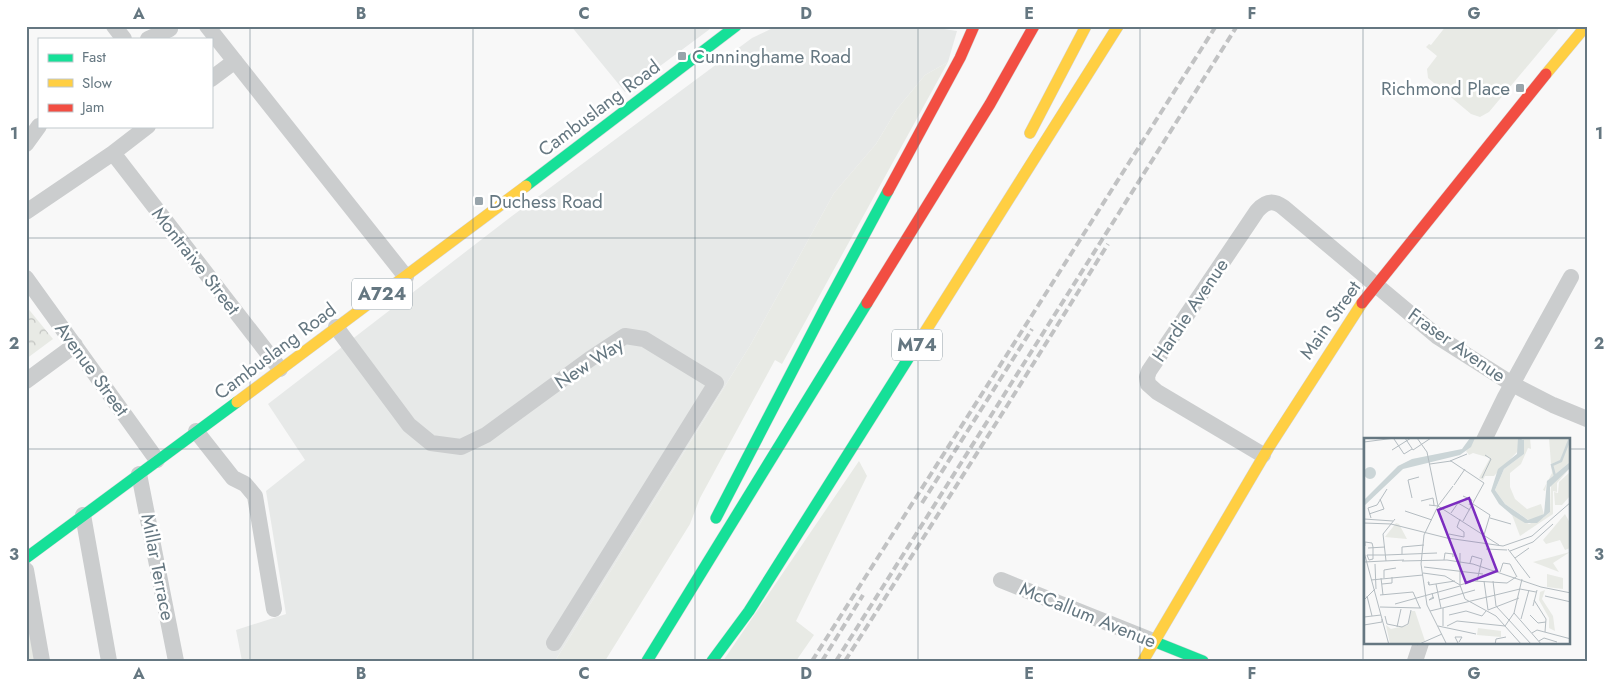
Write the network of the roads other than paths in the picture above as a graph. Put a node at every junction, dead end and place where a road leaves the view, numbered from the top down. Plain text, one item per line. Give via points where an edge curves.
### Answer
1 (114, 26) edge
2 (207, 26) edge
3 (736, 26) edge
4 (974, 26) edge
5 (1034, 26) edge
6 (1086, 26) edge
7 (1118, 26) edge
8 (1586, 26) edge
9 (170, 29) dead end
10 (123, 38) edge
11 (150, 38) edge
12 (235, 61) junction
13 (212, 78) edge
14 (38, 127) edge
15 (145, 128) edge
16 (1023, 143) dead end
17 (26, 144) edge
18 (113, 153) junction
19 (1266, 202) joint
20 (26, 212) edge
21 (406, 277) junction
22 (1571, 277) dead end
23 (26, 278) edge
24 (1377, 285) junction
25 (336, 327) junction
26 (75, 345) junction
27 (280, 368) junction
28 (26, 381) edge
29 (1512, 384) junction
30 (1587, 419) edge
31 (196, 431) junction
32 (1485, 438) edge
33 (1263, 454) junction
34 (157, 460) junction
35 (139, 474) junction
36 (83, 515) junction
37 (709, 531) dead end
38 (26, 558) edge
39 (26, 570) edge
40 (1001, 580) dead end
41 (682, 583) dead end
42 (274, 609) dead end
43 (1153, 642) junction
44 (554, 643) dead end
45 (1421, 644) edge
46 (42, 661) edge
47 (108, 661) edge
48 (176, 661) edge
49 (641, 661) edge
50 (647, 661) edge
51 (712, 661) edge
52 (1143, 661) edge
53 (1203, 661) edge
54 (1415, 661) edge

1 - 10 street
2 - 12 street
3 - 21 main road, Cambuslang Road / A724
4 - 37 main road
5 - 50 main road via 990,104
6 - 16 main road
7 - 51 main road, M74 via 749,611
8 - 24 main road, Main Street
9 - 11 street
12 - 13 street
12 - 21 street
14 - 17 street
15 - 18 street
18 - 20 street
18 - 27 street, Montraive Street
19 - 24 street, Fraser Avenue via 1278,204
19 - 33 street, Hardie Avenue via 1257,210 1147,377 1148,384 1157,392
21 - 25 main road, Cambuslang Road / A724
22 - 29 street
23 - 26 street, Avenue Street
24 - 29 street, Fraser Avenue via 1438,337
24 - 33 main road, Main Street via 1322,362
25 - 27 main road, Cambuslang Road / A724
25 - 44 street, New Way via 409,425 431,443 461,447 486,436 590,358 625,336 644,339 716,383
26 - 28 street
26 - 34 street, Avenue Street
27 - 31 main road, Cambuslang Road / A724 via 262,385
29 - 30 street, Fraser Avenue via 1553,406
29 - 32 street
31 - 34 main road, Cambuslang Road / A724
31 - 42 street via 233,478 245,484 255,496
33 - 43 main road, Main Street
34 - 35 main road, Cambuslang Road / A724
35 - 36 main road, Cambuslang Road / A724
35 - 48 street, Millar Terrace
36 - 38 main road, Cambuslang Road / A724
36 - 47 street
39 - 46 street
40 - 43 street, McCallum Avenue
41 - 49 main road
43 - 52 main road, Main Street
43 - 53 main road, McCallum Avenue
45 - 54 street

